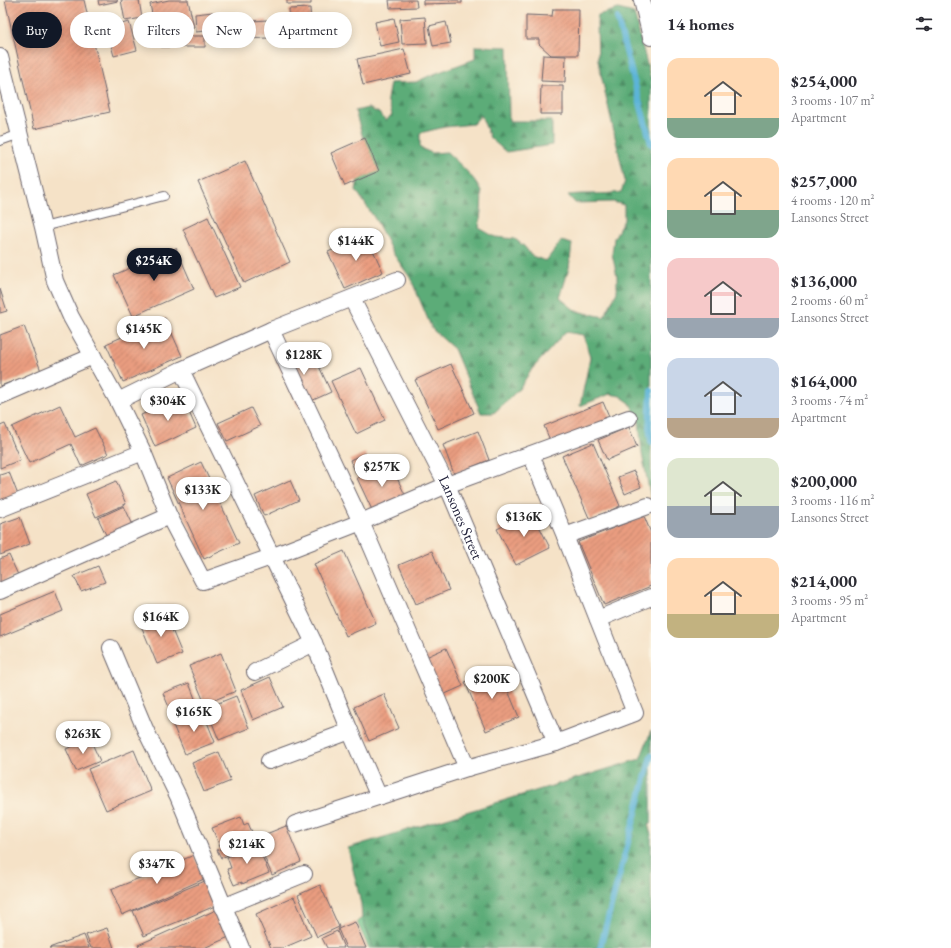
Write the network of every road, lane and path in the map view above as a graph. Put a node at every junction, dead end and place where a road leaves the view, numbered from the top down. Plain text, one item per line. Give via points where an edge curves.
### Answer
1 (642, 0) edge
2 (651, 37) edge
3 (0, 57) edge
4 (20, 134) junction
5 (0, 141) edge
6 (164, 196) dead end
7 (43, 227) junction
8 (398, 280) dead end
9 (352, 299) junction
10 (271, 330) junction
11 (93, 356) junction
12 (181, 370) junction
13 (0, 396) edge
14 (118, 401) junction
15 (629, 418) dead end
16 (143, 452) junction
17 (530, 455) junction
18 (447, 485) junction
19 (648, 506) dead end
20 (0, 509) edge
21 (169, 516) junction
22 (361, 522) junction
23 (565, 536) junction
24 (271, 557) junction
25 (0, 592) edge
26 (651, 597) edge
27 (598, 619) junction
28 (314, 643) junction
29 (111, 648) dead end
30 (255, 672) dead end
31 (350, 731) junction
32 (556, 743) junction
33 (269, 761) dead end
34 (467, 768) junction
35 (379, 797) junction
36 (295, 824) dead end
37 (304, 874) dead end
38 (223, 907) junction
39 (241, 948) edge

1 - 2 street
3 - 4 street
4 - 5 lane
4 - 7 street
6 - 7 lane
7 - 11 street via 55,282
8 - 9 street
9 - 10 street
9 - 18 street, Lansones Street
10 - 12 street
10 - 22 street
11 - 13 street
11 - 14 street
12 - 14 street
12 - 24 street
14 - 16 street
15 - 17 street
16 - 20 street
16 - 21 street
17 - 18 street
17 - 23 street
18 - 22 street
18 - 32 street, Lansones Street
19 - 23 street
21 - 24 street via 203,581
21 - 25 street
22 - 24 street
22 - 34 street
23 - 27 street
24 - 28 street
26 - 27 street
27 - 32 street via 635,713
28 - 30 street
28 - 31 street
29 - 38 street via 141,720 178,796
31 - 33 street
31 - 35 street
32 - 34 street
34 - 35 street
35 - 36 street
37 - 38 street
38 - 39 street

